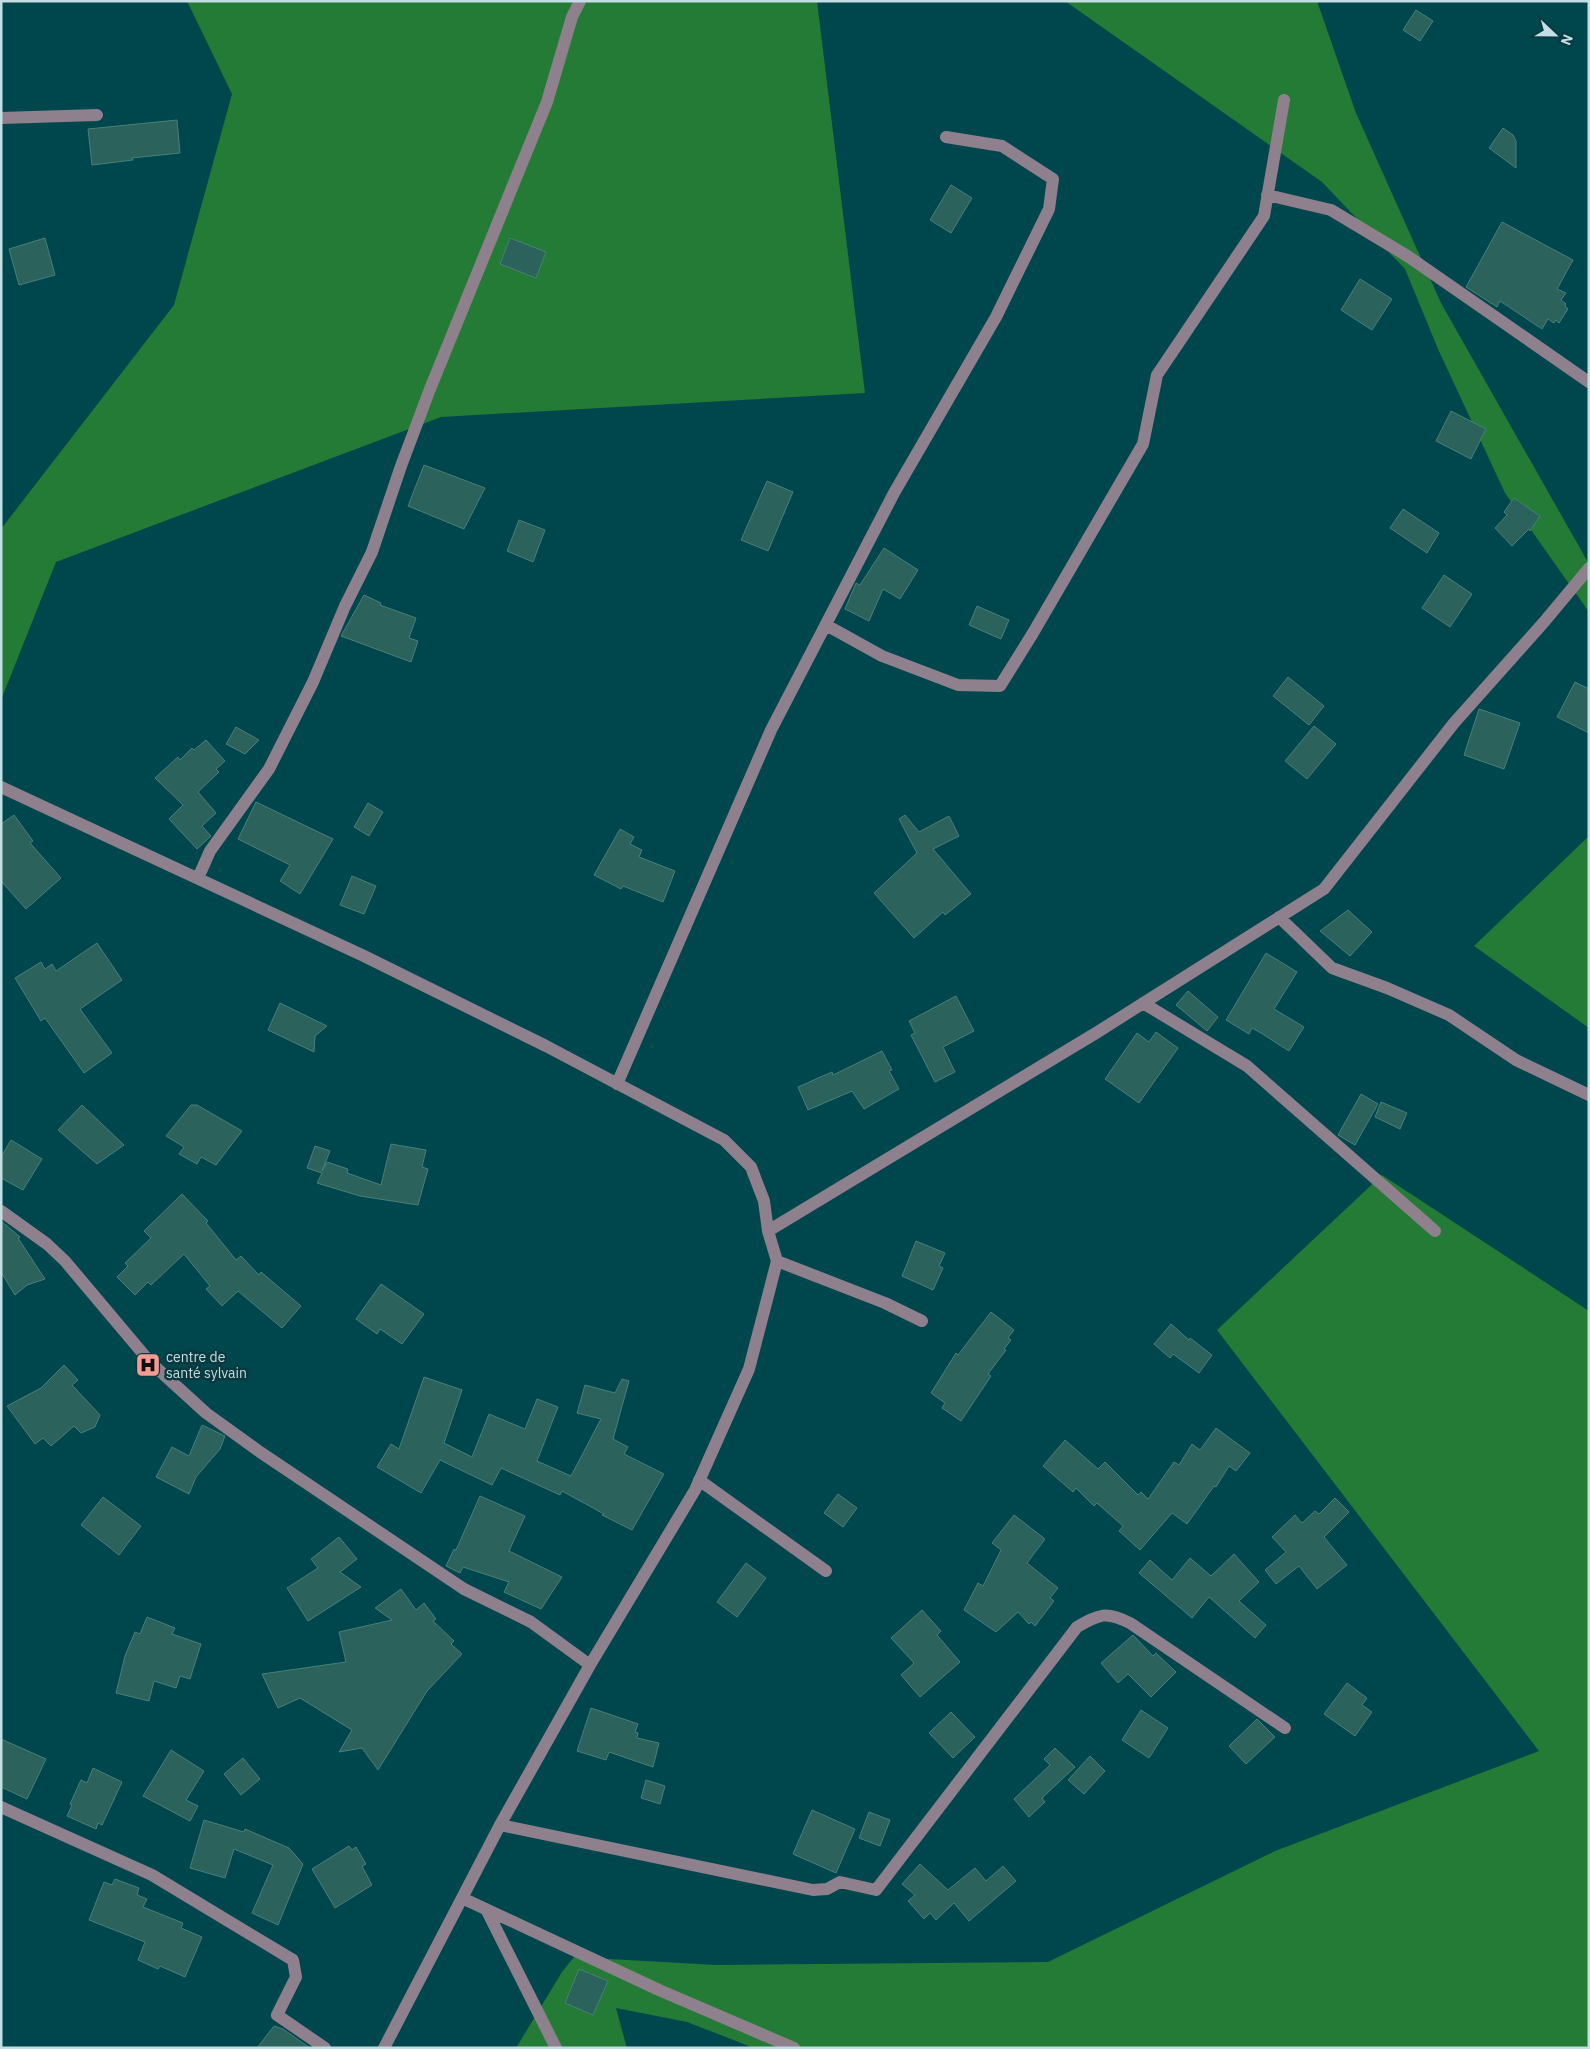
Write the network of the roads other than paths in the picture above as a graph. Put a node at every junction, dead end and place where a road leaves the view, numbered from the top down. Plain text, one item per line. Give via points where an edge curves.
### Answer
1 (580, 1) edge
2 (1284, 100) dead end
3 (97, 115) dead end
4 (1, 118) edge
5 (946, 137) dead end
6 (1268, 195) junction
7 (1589, 382) edge
8 (1589, 568) edge
9 (826, 625) junction
10 (1, 787) edge
11 (198, 878) junction
12 (1279, 918) junction
13 (1143, 1003) junction
14 (617, 1084) junction
15 (1589, 1095) edge
16 (1, 1211) edge
17 (1435, 1231) dead end
18 (768, 1232) junction
19 (777, 1261) junction
20 (922, 1322) dead end
21 (699, 1480) junction
22 (826, 1571) dead end
23 (590, 1665) junction
24 (1285, 1728) dead end
25 (1, 1807) edge
26 (500, 1825) junction
27 (462, 1898) junction
28 (486, 1909) junction
29 (325, 2048) edge
30 (384, 2048) edge
31 (556, 2048) edge
32 (794, 2048) edge

1 - 11 street via 572,17 547,102 430,389 372,552 269,769 210,851
2 - 6 street
3 - 4 street
5 - 9 street via 1002,146 1053,180 1049,209 996,317 894,492
6 - 7 street via 1331,210 1409,257
6 - 9 street via 1264,216 1157,375 1143,444 1000,686 958,685 882,656
8 - 12 street via 1454,723 1324,889
9 - 14 street via 771,730
10 - 11 street
11 - 14 street via 364,956
12 - 13 street
12 - 15 street via 1332,968 1449,1015 1516,1060
13 - 17 street via 1248,1066
13 - 18 street
14 - 18 street via 724,1140 751,1167 764,1201
16 - 23 street via 48,1244 150,1362 206,1413 464,1588 531,1622
18 - 19 street
19 - 20 street via 885,1303
19 - 21 street via 749,1369
21 - 22 street
21 - 23 street
23 - 26 street
24 - 26 street via 1130,1624 1113,1615 1096,1617 1077,1627 876,1890 840,1882 827,1889 814,1890
25 - 29 street via 152,1876 293,1960 296,1978 277,2015
26 - 27 street
27 - 28 street
27 - 30 street
28 - 31 street
28 - 32 street via 659,1990

